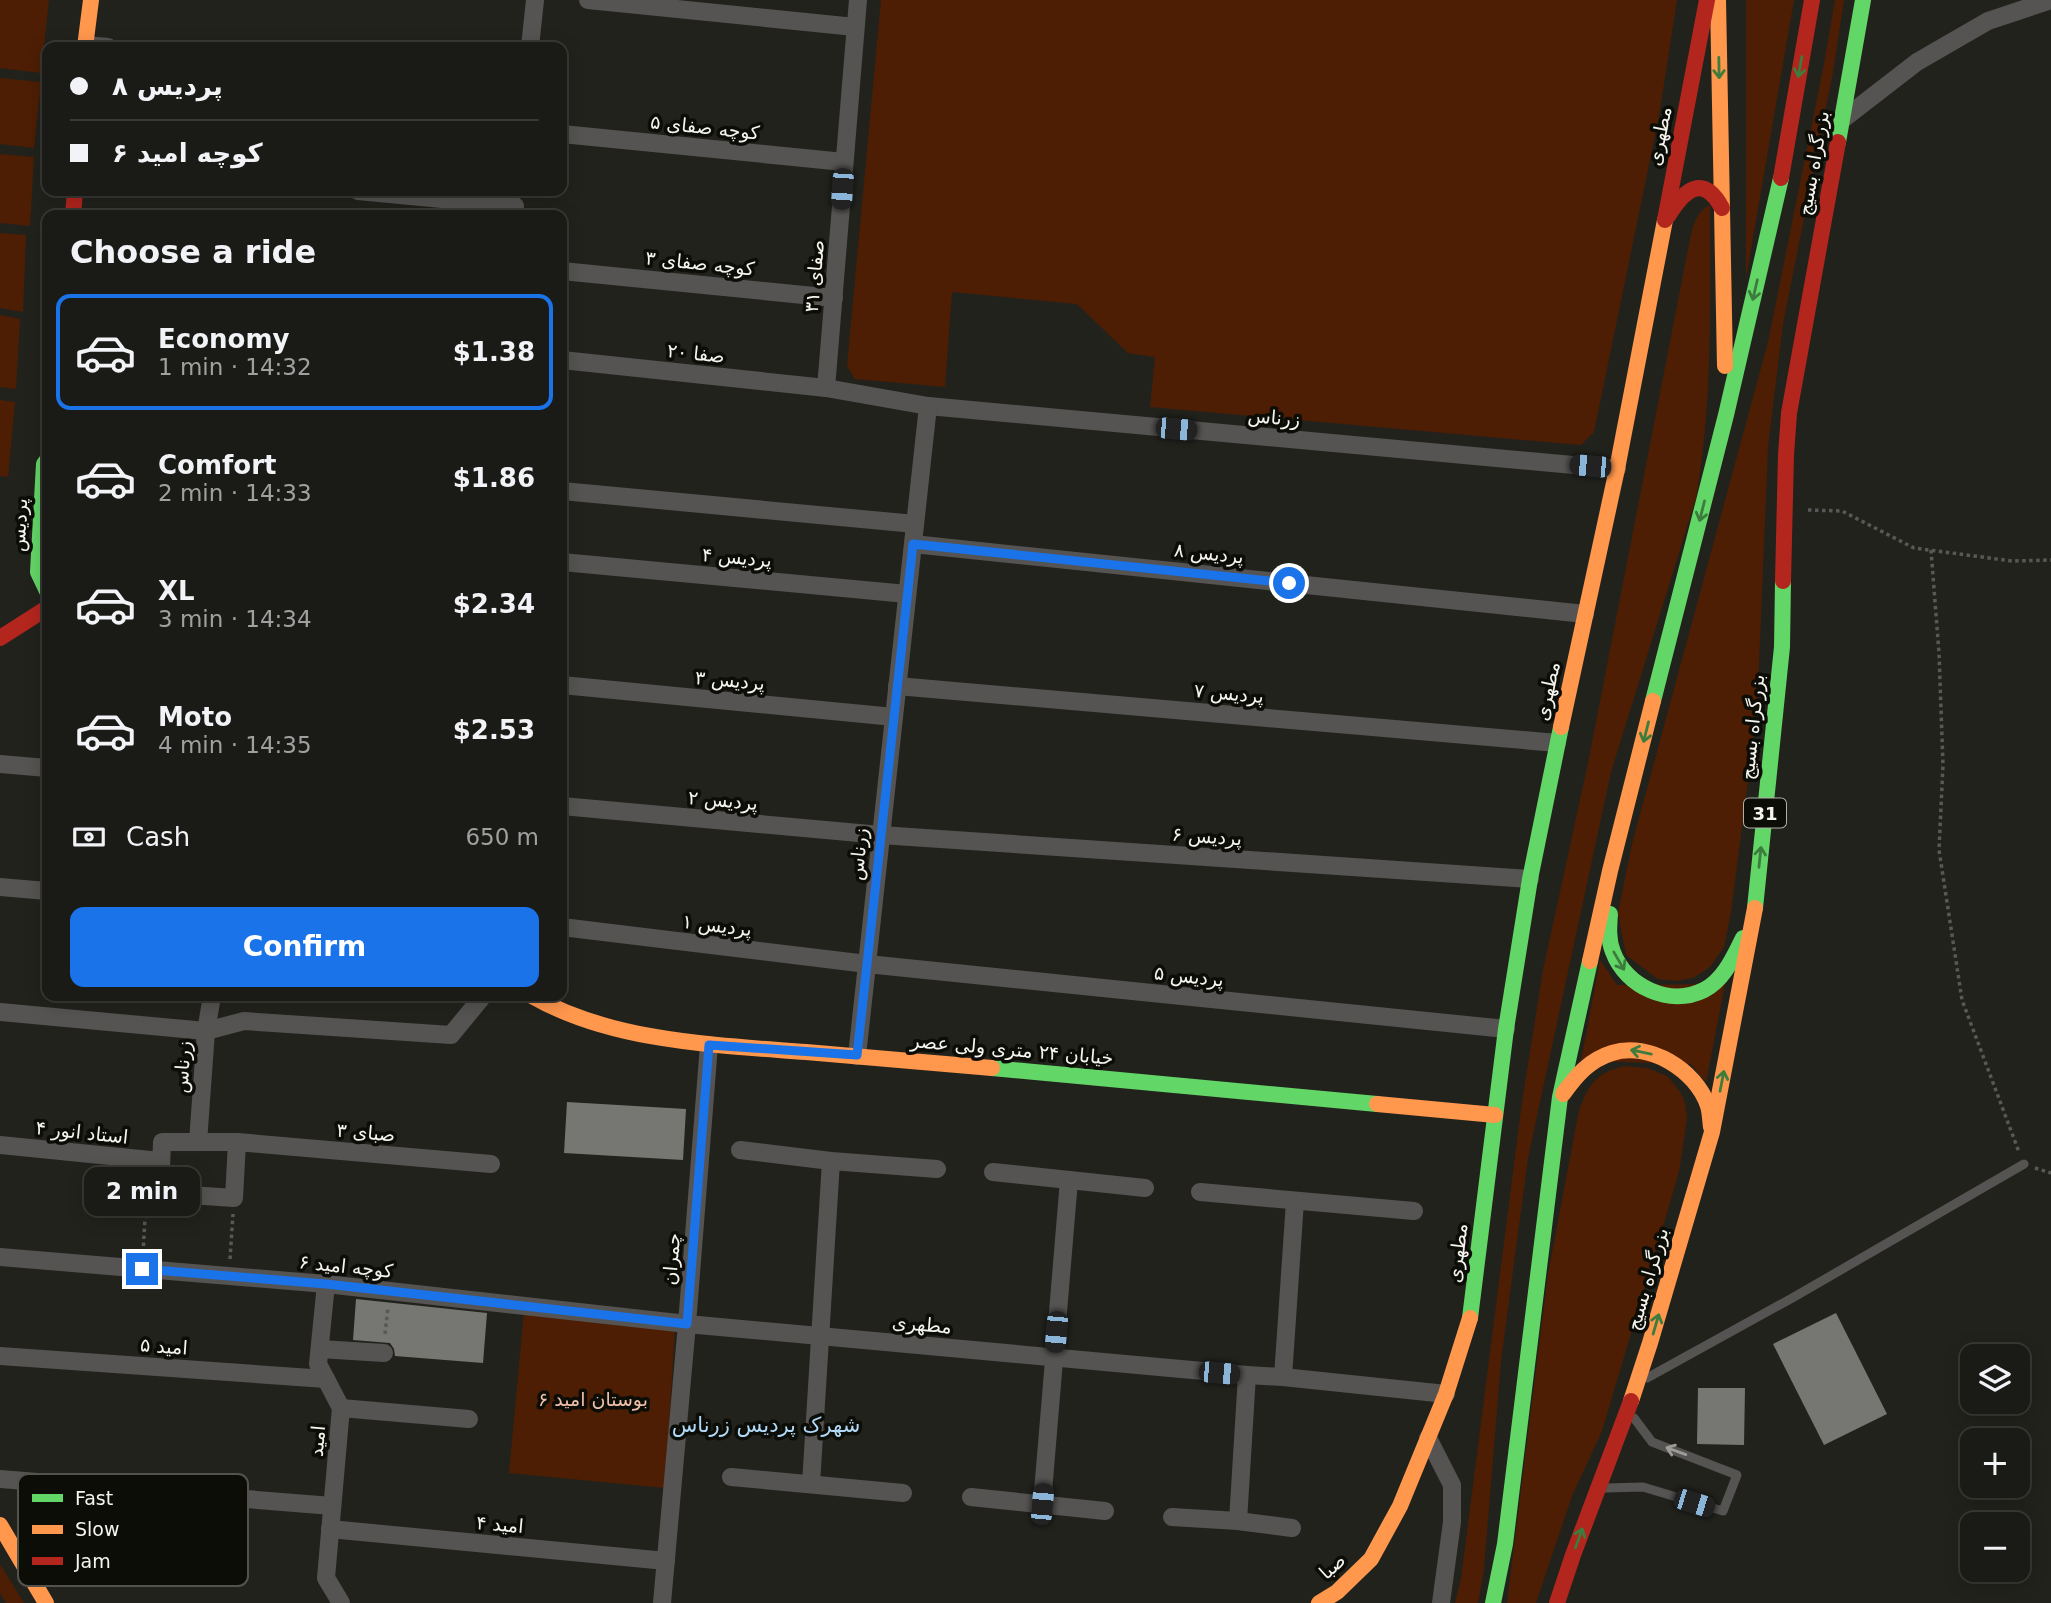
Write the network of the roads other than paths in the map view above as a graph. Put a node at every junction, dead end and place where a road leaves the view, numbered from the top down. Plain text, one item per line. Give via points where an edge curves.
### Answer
1 (91, 0) edge
2 (535, 0) edge
3 (588, 0) edge
4 (858, 0) edge
5 (1706, 0) edge
6 (1718, 0) edge
7 (1812, 0) edge
8 (1863, 0) edge
9 (2051, 0) edge
10 (855, 27) junction
11 (86, 42) edge
12 (531, 42) edge
13 (1842, 120) junction
14 (567, 134) edge
15 (845, 162) junction
16 (418, 196) edge
17 (515, 204) edge
18 (1722, 208) junction
19 (1663, 226) junction
20 (567, 271) edge
21 (834, 298) junction
22 (567, 361) edge
23 (826, 388) junction
24 (928, 406) junction
25 (1726, 415) junction
26 (1617, 469) junction
27 (567, 491) edge
28 (42, 500) edge
29 (915, 524) junction
30 (913, 544) junction
31 (567, 562) edge
32 (42, 580) edge
33 (907, 594) junction
34 (42, 611) edge
35 (1585, 614) junction
36 (0, 638) edge
37 (567, 685) edge
38 (898, 686) junction
39 (894, 717) junction
40 (1557, 743) junction
41 (0, 764) edge
42 (42, 768) edge
43 (567, 806) edge
44 (881, 835) junction
45 (1610, 871) junction
46 (1530, 879) junction
47 (0, 887) edge
48 (42, 891) edge
49 (1754, 917) junction
50 (567, 929) edge
51 (867, 964) junction
52 (211, 1001) edge
53 (479, 1001) edge
54 (541, 1001) edge
55 (0, 1012) edge
56 (1506, 1029) junction
57 (206, 1031) junction
58 (709, 1045) junction
59 (857, 1055) junction
60 (1560, 1097) junction
61 (1495, 1115) junction
62 (1712, 1132) junction
63 (198, 1142) junction
64 (237, 1142) junction
65 (0, 1145) edge
66 (740, 1150) dead end
67 (160, 1161) junction
68 (831, 1161) junction
69 (491, 1164) dead end
70 (2024, 1164) road end
71 (937, 1169) dead end
72 (993, 1172) dead end
73 (1069, 1180) junction
74 (1145, 1188) dead end
75 (1200, 1192) dead end
76 (1295, 1201) junction
77 (1414, 1211) dead end
78 (0, 1257) edge
79 (326, 1284) junction
80 (687, 1324) junction
81 (821, 1336) junction
82 (320, 1349) junction
83 (384, 1353) road end
84 (0, 1356) edge
85 (1054, 1358) junction
86 (1247, 1375) junction
87 (1283, 1377) junction
88 (326, 1378) junction
89 (1637, 1384) junction
90 (1446, 1394) junction
91 (341, 1408) junction
92 (1628, 1410) junction
93 (469, 1419) dead end
94 (1428, 1438) junction
95 (731, 1477) dead end
96 (0, 1479) edge
97 (18, 1480) edge
98 (811, 1484) junction
99 (1598, 1488) junction
100 (903, 1493) dead end
101 (971, 1497) dead end
102 (248, 1499) edge
103 (1042, 1504) junction
104 (332, 1506) junction
105 (1105, 1511) dead end
106 (1172, 1517) dead end
107 (1238, 1521) junction
108 (0, 1525) edge
109 (1292, 1528) dead end
110 (330, 1529) junction
111 (18, 1556) edge
112 (1371, 1559) joint
113 (666, 1561) junction
114 (36, 1586) edge
115 (46, 1603) edge
116 (341, 1603) edge
117 (662, 1603) edge
118 (1320, 1603) edge
119 (1441, 1603) edge
120 (1493, 1603) edge
121 (1557, 1603) edge

1 - 11 main road
2 - 12 street
3 - 10 street
4 - 10 street, صفای ۳۱
5 - 19 main road, مطهری
6 -> 18 main road
7 -> 25 main road, بزرگراه بسیج via 1782,174
8 - 13 main road, بزرگراه بسیج / 31
9 - 13 street via 1988,21 1917,62
10 - 15 street, صفای ۳۱
49 -> 13 main road, بزرگراه بسیج / 31 via 1782,647 1789,413
14 - 15 street, کوچه صفای ۵
15 - 21 street, صفای ۳۱
16 - 17 street
18 - 19 main road via 1713,192 1697,187 1680,197
18 - 25 main road
19 - 26 main road, مطهری
20 - 21 street, کوچه صفای ۳
21 - 23 street, صفای ۳۱
22 - 23 street, صفا ۲۰
23 - 24 street, زرناس
24 - 26 street, زرناس
24 - 29 street, زرناس
25 -> 45 main road, بزرگراه بسیج
26 - 35 main road, مطهری
27 - 29 street
28 - 32 main road, پردیس via 38,572
29 - 30 street, زرناس
30 - 33 street, زرناس
30 - 35 street, پردیس ۸
31 - 33 street, پردیس ۴
33 - 38 street, زرناس
34 - 36 main road
35 - 40 main road, مطهری
37 - 39 street, پردیس ۳
38 - 39 street, زرناس
38 - 40 street, پردیس ۷
39 - 44 street, زرناس
40 - 46 main road, مطهری
41 - 42 street
43 - 44 street, پردیس ۲
44 - 46 street, پردیس ۶
44 - 51 street, زرناس
45 -> 49 main road via 1609,939 1615,957 1628,977 1662,995 1683,995 1712,984 1725,970
45 - 60 main road, بزرگراه بسیج
46 - 56 main road, مطهری
47 - 48 street
62 -> 49 main road, بزرگراه بسیج / 31
50 - 51 street, پردیس ۱
51 - 56 street, پردیس ۵
51 - 59 street, زرناس
52 - 57 street, زرناس
53 - 57 street via 451,1035 244,1021
54 - 58 main road, خیابان ۲۴ متری ولی عصر via 606,1026
55 - 57 street
56 - 61 main road, مطهری
57 - 63 street, زرناس
58 - 59 main road, خیابان ۲۴ متری ولی عصر
58 - 80 street, چمران
59 - 61 main road, خیابان ۲۴ متری ولی عصر
62 -> 60 main road via 1707,1102 1690,1077 1659,1056 1629,1049 1586,1066
60 - 120 main road, بزرگراه بسیج via 1505,1544
61 - 90 main road, مطهری via 1469,1326
89 -> 62 main road, بزرگراه بسیج / 31
63 - 64 street
63 - 67 street via 162,1142
64 - 67 street via 234,1198 160,1194
64 - 69 street, صبای ۳
65 - 67 street, استاد انور ۴
66 - 68 street
68 - 71 street
68 - 81 street
70 - 89 lane
72 - 73 street
73 - 74 street
73 - 85 street
75 - 76 street
76 - 77 street
76 - 87 street
78 - 79 street, کوچه امید ۶
79 - 80 street, کوچه امید ۶
79 - 82 street, امید
80 - 81 street, مطهری
80 - 113 street, چمران
81 - 85 street, مطهری
81 - 98 street
82 - 83 street
82 - 88 street, امید via 318,1364
84 - 88 street, امید ۵
85 - 86 street, مطهری
85 - 103 street
86 - 87 street, مطهری
86 - 107 street
87 - 90 street, مطهری
88 - 91 street, امید
89 - 92 main road, بزرگراه بسیج / 31
90 - 94 main road, مطهری
91 - 93 street
91 - 104 street, امید
92 - 99 main road, بزرگراه بسیج / 31
99 -> 92 lane via 1643,1487 1723,1511 1737,1475 1652,1442
94 - 112 main road, مطهری via 1400,1506
94 - 119 street via 1452,1485
95 - 98 street
96 - 97 street
98 - 100 street
121 -> 99 main road, بزرگراه بسیج / 31
101 - 103 street
102 - 104 street
103 - 105 street
104 - 110 street, امید
106 - 107 street
107 - 109 street
108 - 111 main road
110 - 113 street, امید ۴
110 - 116 street, امید via 326,1578
112 - 118 main road, صبا
113 - 117 street, چمران
114 - 115 main road

